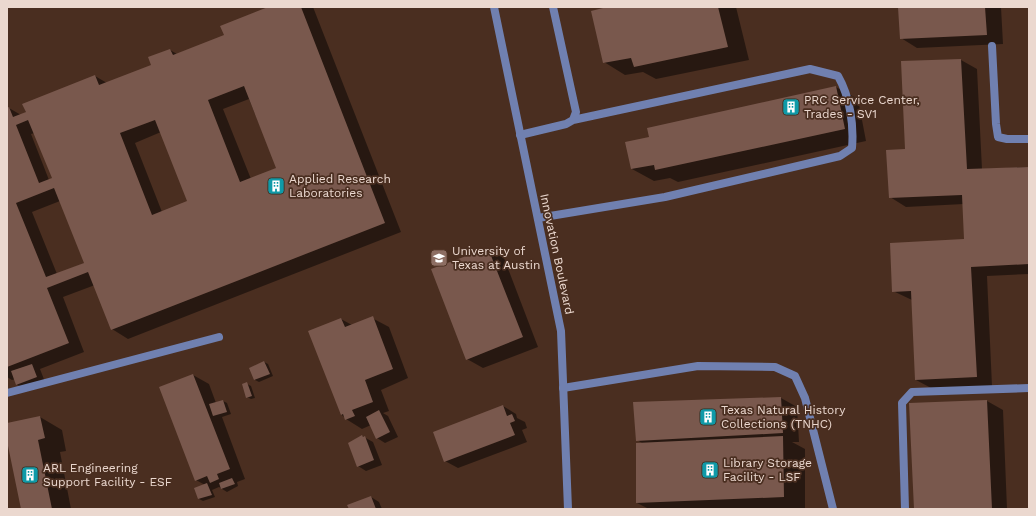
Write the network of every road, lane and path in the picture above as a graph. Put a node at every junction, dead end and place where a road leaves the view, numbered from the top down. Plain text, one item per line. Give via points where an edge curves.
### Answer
1 (494, 7) edge
2 (553, 7) edge
3 (992, 46) dead end
4 (573, 120) junction
5 (520, 136) junction
6 (1029, 139) edge
7 (538, 218) junction
8 (219, 337) dead end
9 (563, 388) junction
10 (1029, 388) edge
11 (7, 393) edge
12 (568, 509) edge
13 (833, 509) edge
14 (905, 509) edge

1 - 5 street, Innovation Boulevard
2 - 4 street via 576,112
3 - 6 street via 998,137
4 - 5 street
4 - 7 street via 810,69 838,76 845,87 854,132 852,148 840,156 665,197
5 - 7 street, Innovation Boulevard
7 - 9 street, Innovation Boulevard via 561,331
8 - 11 street
9 - 12 street, Innovation Boulevard
9 - 13 street via 698,366 775,367 795,376 805,398
10 - 14 street via 912,392 902,404

